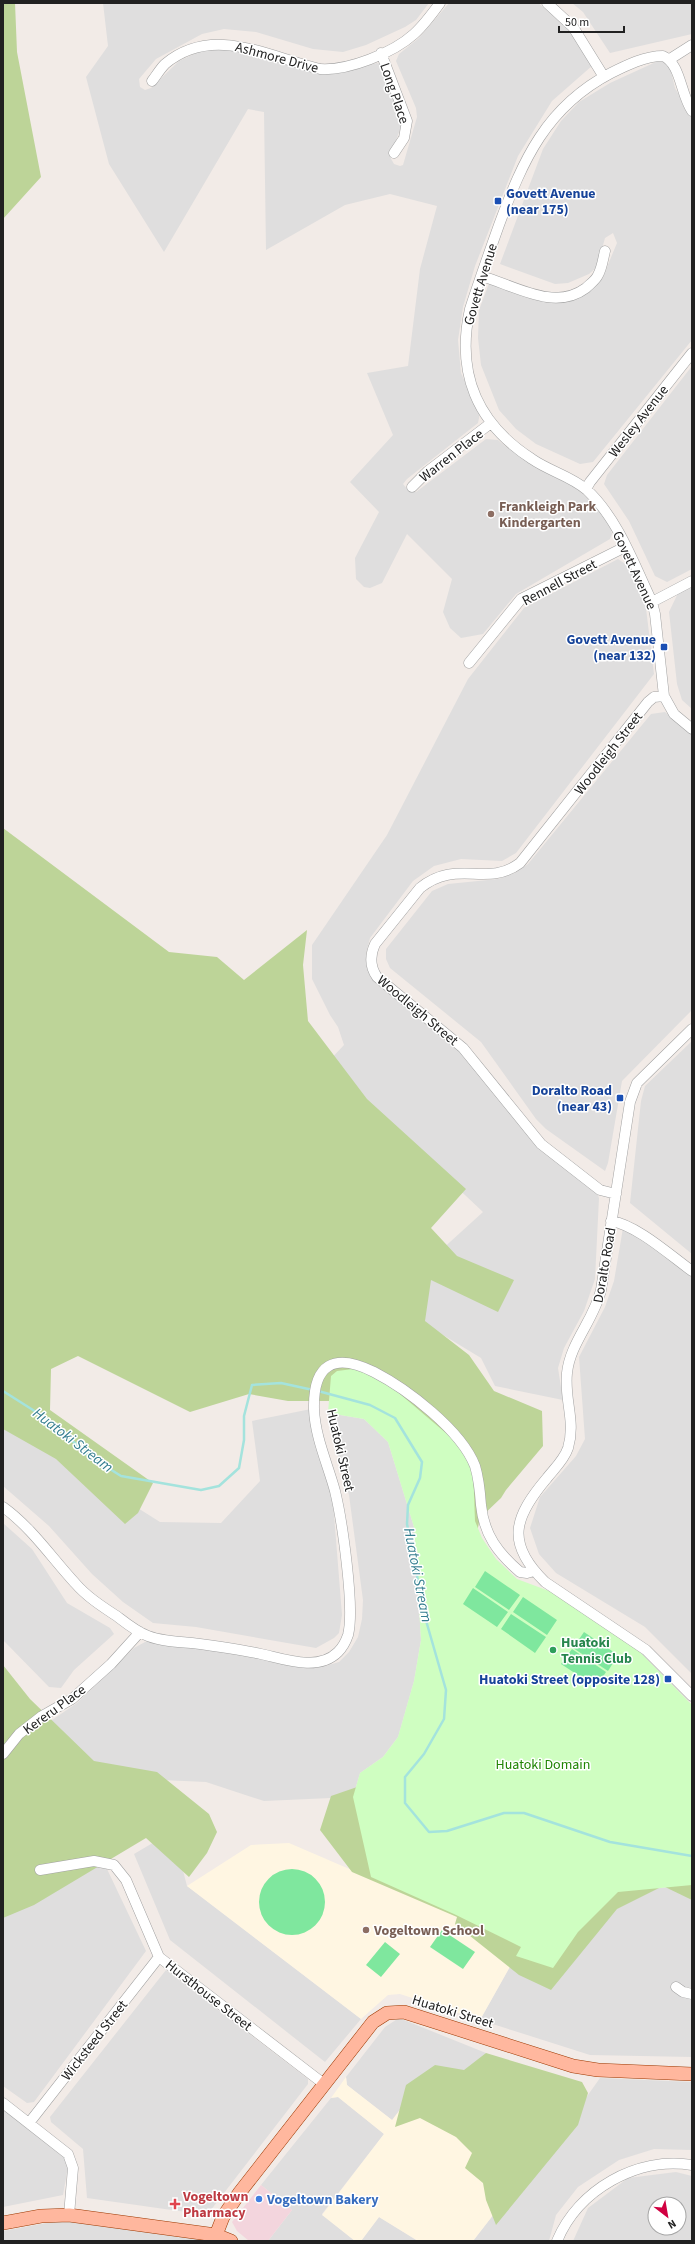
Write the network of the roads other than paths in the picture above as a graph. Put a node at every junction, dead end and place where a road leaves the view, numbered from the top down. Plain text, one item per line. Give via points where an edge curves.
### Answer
1 (440, 3) edge
2 (547, 3) edge
3 (692, 45) edge
4 (381, 53) junction
5 (670, 59) junction
6 (604, 77) junction
7 (152, 81) dead end
8 (692, 111) edge
9 (394, 153) dead end
10 (605, 251) dead end
11 (481, 276) junction
12 (692, 353) edge
13 (491, 424) junction
14 (412, 487) dead end
15 (586, 489) junction
16 (625, 548) junction
17 (692, 581) edge
18 (652, 602) junction
19 (469, 663) dead end
20 (664, 696) junction
21 (692, 729) edge
22 (692, 1029) edge
23 (616, 1194) junction
24 (611, 1221) junction
25 (692, 1272) edge
26 (3, 1507) edge
27 (534, 1571) junction
28 (140, 1632) junction
29 (692, 1696) edge
30 (3, 1754) edge
31 (40, 1870) dead end
32 (159, 1957) junction
33 (676, 1987) dead end
34 (692, 1994) edge
35 (692, 2074) edge
36 (324, 2084) junction
37 (3, 2103) edge
38 (29, 2123) junction
39 (692, 2165) edge
40 (69, 2214) junction
41 (3, 2223) edge
42 (216, 2235) junction
43 (232, 2241) edge
44 (557, 2241) edge

1 - 4 street, Ashmore Drive via 414,34
2 - 6 street via 573,27
3 - 5 street
4 - 7 street, Ashmore Drive via 349,66 331,70 306,66 239,46 211,44 165,64
4 - 9 street, Long Place via 407,121 404,138
5 - 6 street, Govett Avenue via 654,56
5 - 8 street
6 - 11 street, Govett Avenue via 562,110 533,145 514,186
10 - 11 street via 598,275 591,284 582,291 562,298 538,296
11 - 13 street, Govett Avenue via 469,315 465,351 468,377 474,394
12 - 15 street, Wesley Avenue
13 - 14 street, Warren Place via 428,471
13 - 15 street, Govett Avenue via 523,454
15 - 16 street, Govett Avenue via 609,517
16 - 18 street, Govett Avenue
16 - 19 street, Rennell Street via 521,599
17 - 18 street
18 - 20 street, Govett Avenue
20 - 21 street, Govett Avenue via 674,714
20 - 23 street, Woodleigh Street via 654,697 648,702 520,863 504,873 450,873 428,882 420,888 375,944 372,954 372,966 377,977 463,1048 541,1144 600,1190
22 - 23 street, Doralto Road via 636,1083 630,1102
23 - 24 street, Doralto Road
24 - 25 street via 636,1232
24 - 27 street, Doralto Road via 597,1306 574,1347 567,1374 572,1424 567,1450 526,1504 518,1528 520,1544
26 - 28 street, Huatoki Street via 30,1529 84,1593
27 - 28 street, Huatoki Street via 520,1572 491,1542 483,1519 479,1480 469,1454 460,1441 430,1412 392,1383 362,1366 350,1363 333,1364 322,1370 318,1378 314,1410 338,1506 348,1588 348,1636 338,1652 324,1660 306,1663 231,1648 169,1641
27 - 29 street via 545,1582 646,1650
28 - 30 street, Kereru Place via 111,1664 72,1699 42,1716 19,1734
31 - 32 street, Hursthouse Street via 94,1861 114,1865 126,1880
32 - 36 street, Hursthouse Street
32 - 38 street, Wicksteed Street
33 - 34 street
35 - 36 main road, Huatoki Street via 584,2068 404,2012 394,2012 374,2020
36 - 42 main road, Huatoki Street via 240,2192 223,2217
37 - 38 street
38 - 40 street via 71,2160 73,2168
39 - 44 street via 666,2164 647,2167 611,2181 574,2211
40 - 41 main road
40 - 42 main road
42 - 43 main road

